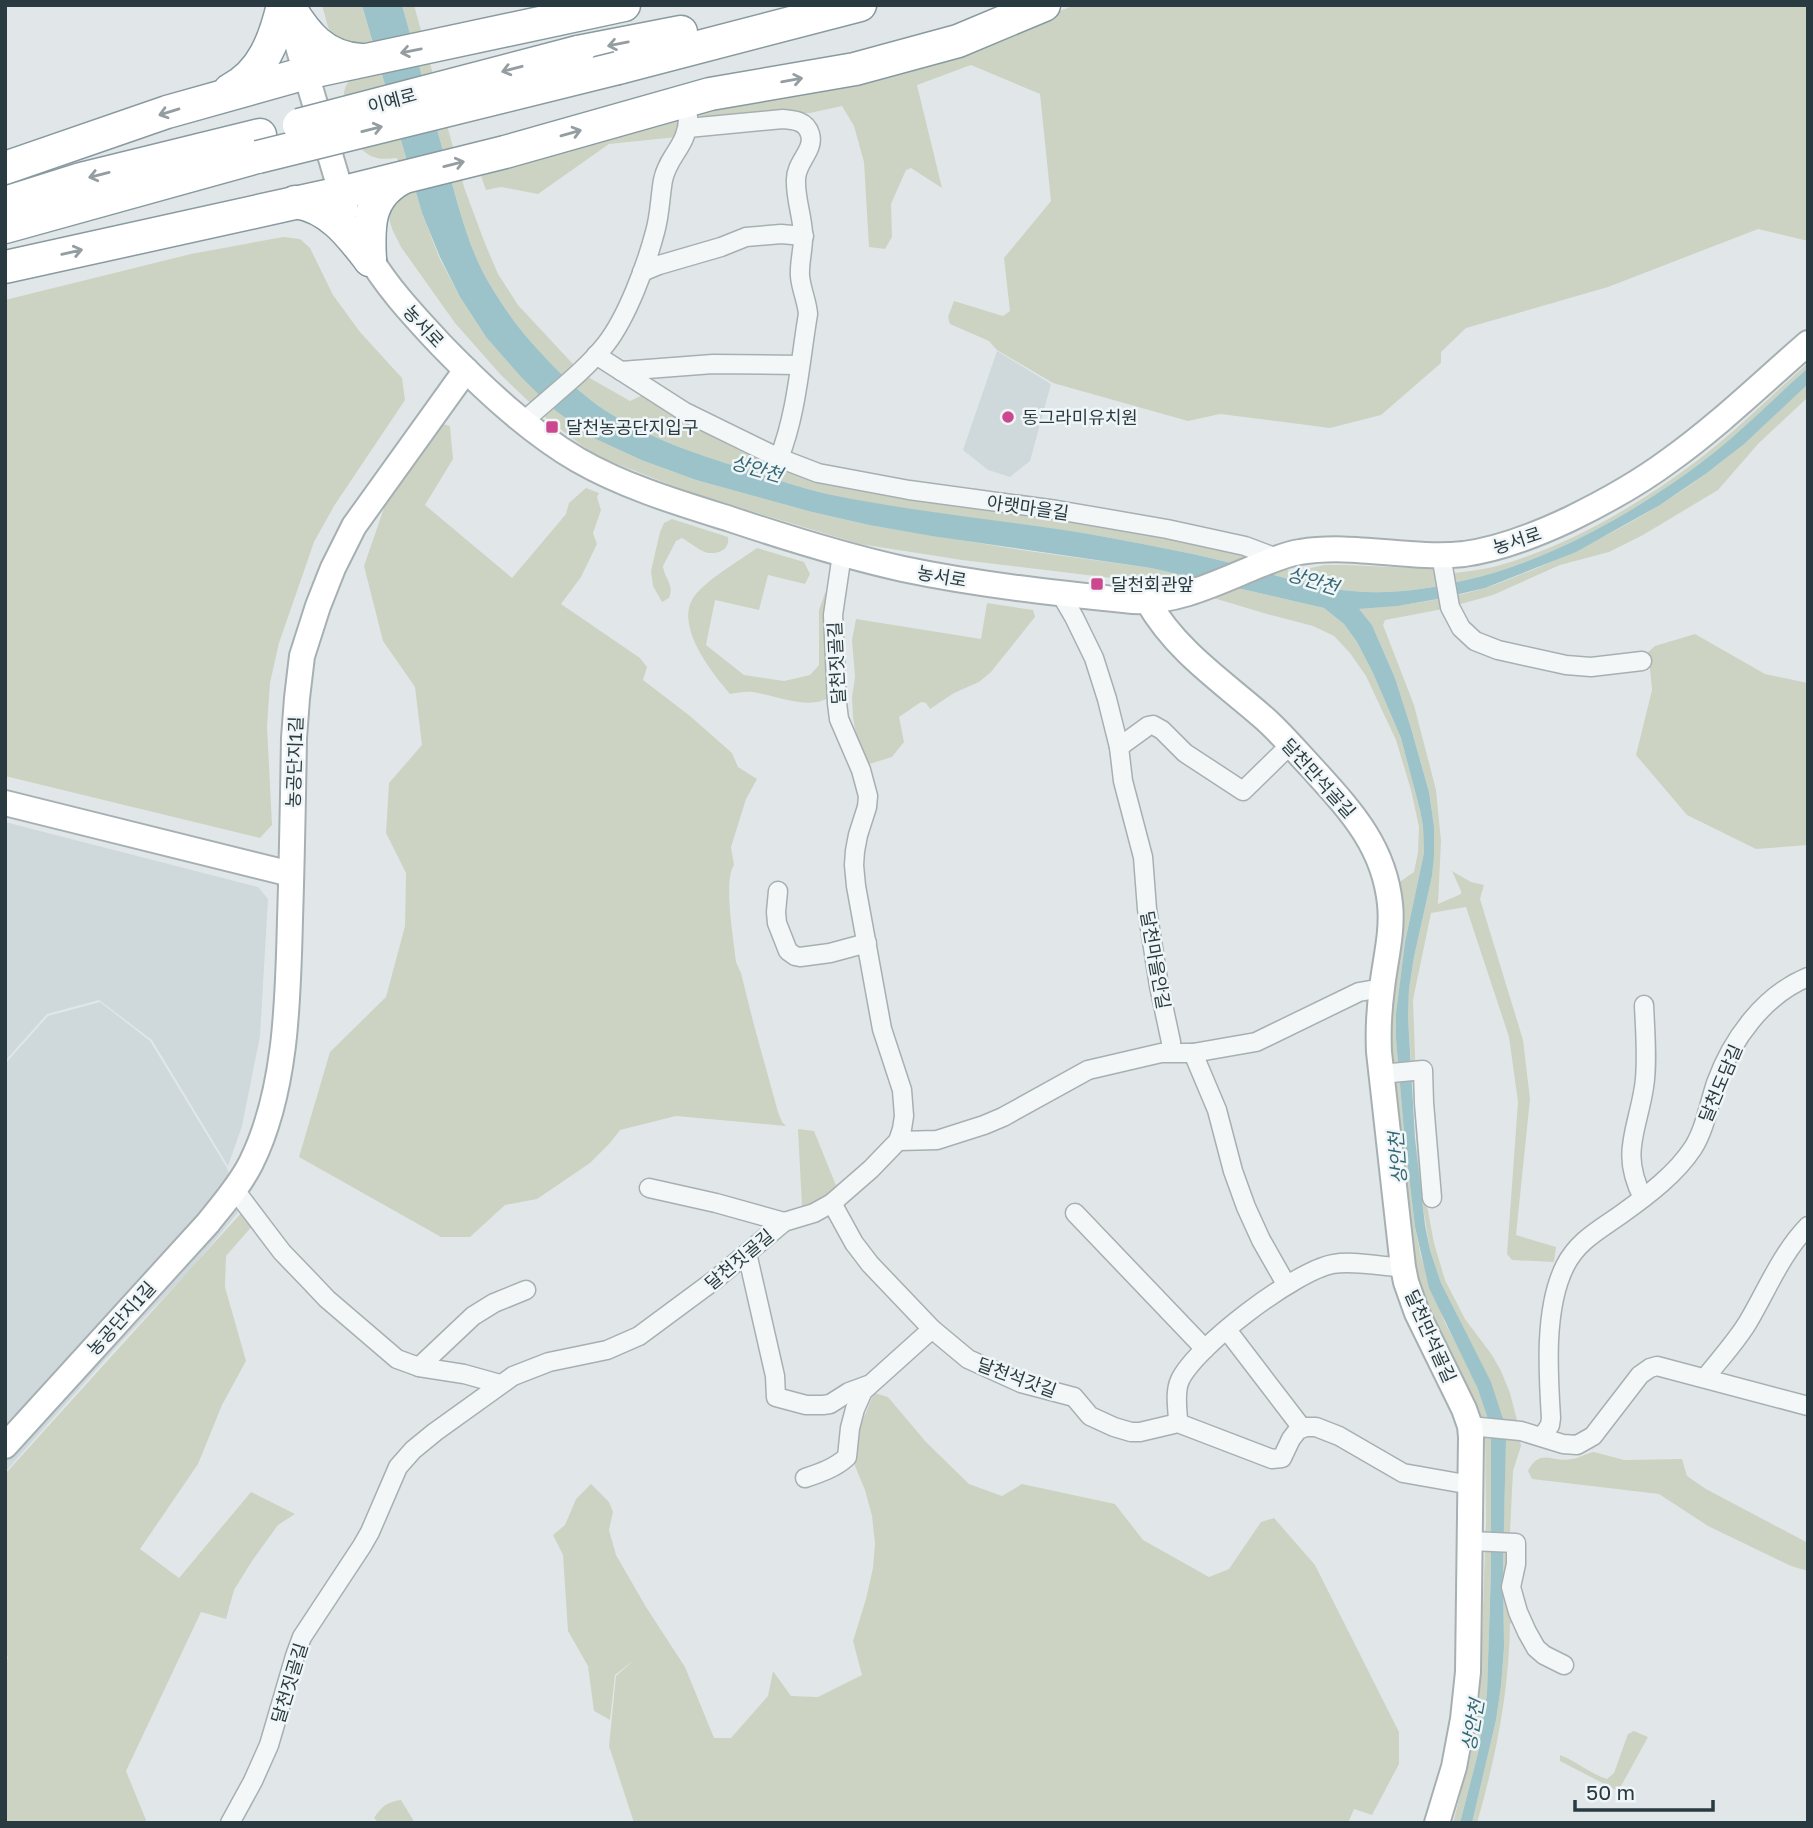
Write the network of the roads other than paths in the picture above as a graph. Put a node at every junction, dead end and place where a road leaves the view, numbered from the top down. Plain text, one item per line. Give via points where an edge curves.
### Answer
1 (285, 5) edge
2 (624, 5) edge
3 (780, 5) edge
4 (860, 5) edge
5 (1044, 5) edge
6 (362, 60) junction
7 (306, 74) junction
8 (214, 99) junction
9 (259, 146) junction
10 (5, 168) edge
11 (403, 177) junction
12 (340, 193) junction
13 (295, 202) junction
14 (5, 203) edge
15 (5, 227) edge
16 (804, 236) junction
17 (370, 260) junction
18 (5, 267) edge
19 (642, 272) junction
20 (1808, 343) edge
21 (593, 359) junction
22 (800, 365) junction
23 (466, 370) junction
24 (621, 372) junction
25 (530, 415) junction
26 (779, 458) junction
27 (842, 554) junction
28 (1273, 560) junction
29 (1442, 563) junction
30 (1060, 593) junction
31 (1148, 602) junction
32 (1642, 661) dead end
33 (1290, 745) junction
34 (1119, 747) junction
35 (5, 803) edge
36 (291, 874) junction
37 (778, 891) dead end
38 (867, 943) junction
39 (1808, 977) edge
40 (1382, 988) junction
41 (1644, 1005) dead end
42 (1171, 1052) junction
43 (1193, 1053) junction
44 (1386, 1074) junction
45 (898, 1141) junction
46 (649, 1188) dead end
47 (235, 1190) junction
48 (1432, 1198) dead end
49 (1643, 1198) junction
50 (832, 1203) junction
51 (1075, 1213) dead end
52 (784, 1222) junction
53 (1808, 1226) edge
54 (747, 1253) junction
55 (1403, 1267) junction
56 (1286, 1284) junction
57 (526, 1290) dead end
58 (932, 1329) junction
59 (1227, 1330) junction
60 (1205, 1349) junction
61 (419, 1367) junction
62 (1705, 1378) junction
63 (500, 1384) junction
64 (868, 1385) junction
65 (1808, 1406) edge
66 (1178, 1423) junction
67 (1475, 1426) junction
68 (1302, 1428) junction
69 (1542, 1437) junction
70 (5, 1446) edge
71 (805, 1478) dead end
72 (1471, 1485) junction
73 (1477, 1542) junction
74 (1564, 1665) dead end
75 (230, 1823) edge
76 (1437, 1823) edge

1 - 6 highway via 326,50
1 - 7 street, 농서로
1 - 8 highway via 259,65 249,78
2 -> 6 highway
3 -> 9 highway, 이예로, bridge via 688,31 578,52
9 -> 4 highway, bridge via 618,68
11 -> 5 highway via 710,94 855,69 958,41
6 - 7 highway
7 - 8 highway
7 - 12 street, 농서로
8 -> 10 highway
9 -> 14 highway, 이예로 via 81,179
9 - 15 highway, 이예로
11 - 12 highway
11 - 17 highway via 377,200 370,228
12 - 13 highway
12 - 17 street, 농서로
13 - 17 highway via 333,218
18 -> 13 highway
16 - 19 street via 746,237
16 - 19 street via 796,177 811,143 805,125 783,119 688,120 680,149 666,170
16 - 22 street via 800,279 808,314
17 - 23 street, 농서로 via 408,310
19 - 21 street via 616,329
20 - 29 street, 농서로 via 1704,434 1638,482 1546,530
21 - 24 street, 아랫마을길
21 - 25 street
22 - 24 street via 713,363
22 - 26 street
23 - 25 street, 농서로
23 - 36 street, 농공단지1길 via 354,526 318,606 302,656 297,698
24 - 26 street, 아랫마을길 via 685,412
25 - 27 street, 농서로 via 559,448 622,482
26 - 28 street, 아랫마을길 via 850,480 1155,527 1245,546
27 - 30 street, 농서로 via 932,574
27 - 38 street, 달천짓골길 via 833,615 836,695 839,719 868,796 854,864
28 - 29 street, 농서로 via 1335,549
28 - 31 street, 농서로 via 1191,593
29 - 32 street via 1454,617 1475,641 1566,665
30 - 31 street, 농서로
30 - 34 street, 달천마을안길 via 1094,658
31 - 33 street, 달천만석골길 via 1191,656
33 - 34 street via 1243,791 1153,725
33 - 40 street, 달천만석골길 via 1349,808 1379,858 1391,905
34 - 42 street, 달천마을안길 via 1143,857
35 - 36 street
36 - 47 street, 농공단지1길 via 288,999 279,1066 263,1137
37 - 38 street via 777,923 788,951 795,956
38 - 45 street, 달천짓골길 via 882,1029 904,1105
39 - 49 street, 달천도담길 via 1764,1007 1745,1029 1729,1052 1694,1146
40 - 43 street via 1350,996 1256,1042
40 - 44 street, 달천만석골길 via 1378,1028
41 - 49 street via 1644,1086 1631,1150
42 - 43 street
42 - 45 street via 1088,1070 1003,1117 960,1133 937,1140
43 - 56 street via 1217,1110 1246,1207
44 - 48 street via 1423,1070
44 - 55 street, 달천만석골길
45 - 50 street, 달천짓골길
46 - 52 street
47 - 61 street via 282,1252 327,1299 397,1359
47 - 70 street, 농공단지1길
49 - 69 street, 달천도담길 via 1583,1241 1559,1280 1550,1328 1551,1418
50 - 52 street, 달천짓골길
50 - 58 street, 달천석갓길 via 853,1243
51 - 60 street
52 - 54 street, 달천짓골길
53 - 62 street via 1774,1271 1746,1326
54 - 63 street, 달천짓골길 via 639,1336 607,1350 531,1368
54 - 64 street via 776,1397 823,1405
55 - 56 street via 1333,1264
55 - 67 street, 달천만석골길 via 1417,1313
56 - 59 street
57 - 61 street via 473,1316
58 - 64 street
58 - 66 street, 달천석갓길 via 968,1359 1021,1383 1074,1397 1090,1416 1114,1427 1140,1432
59 - 60 street
59 - 68 street
60 - 66 street via 1180,1380
61 - 63 street
62 - 65 street
62 - 69 street via 1660,1366 1650,1368 1589,1439 1570,1445
63 - 75 street, 달천짓골길 via 413,1450 398,1467 370,1532 302,1637 269,1745
64 - 71 street via 855,1409 847,1457
66 - 68 street via 1272,1459 1284,1455 1294,1433
67 - 69 street
67 - 72 street, 달천만석골길
68 - 72 street via 1327,1431 1403,1473
72 - 73 street, 달천만석골길
73 - 74 street via 1516,1543 1513,1598 1536,1648
73 - 76 street, 달천만석골길 via 1463,1719

